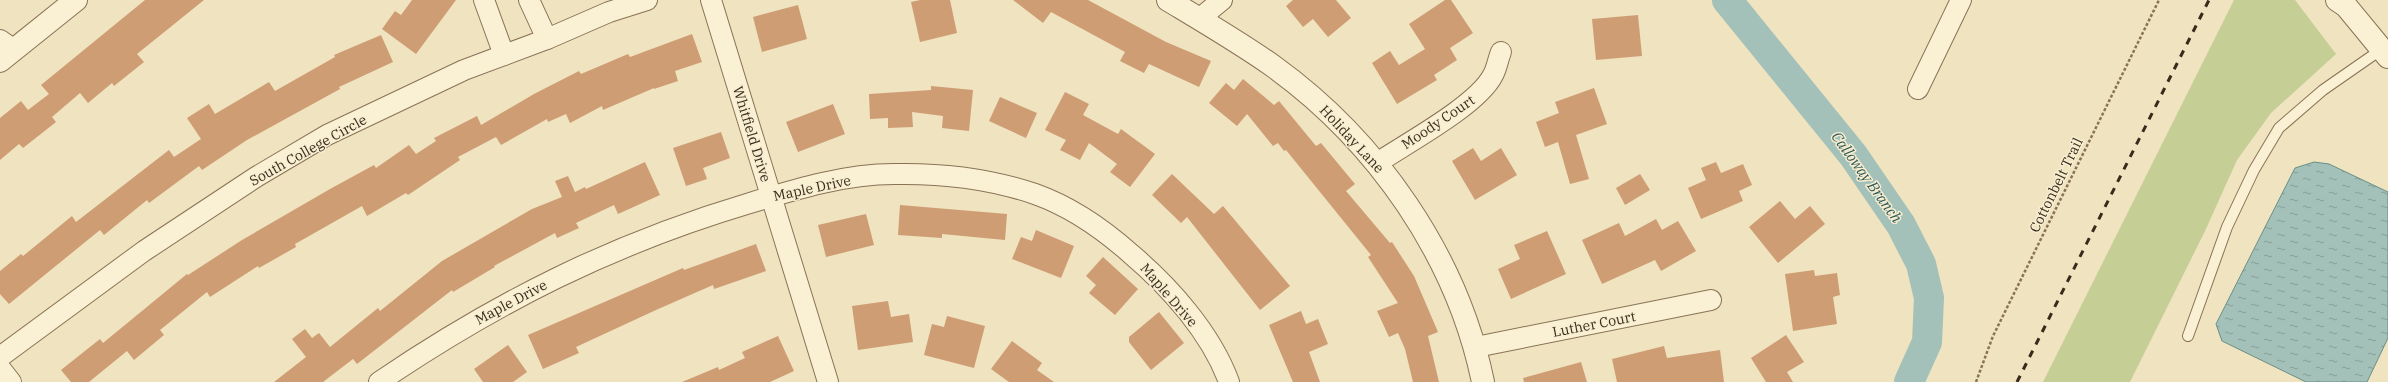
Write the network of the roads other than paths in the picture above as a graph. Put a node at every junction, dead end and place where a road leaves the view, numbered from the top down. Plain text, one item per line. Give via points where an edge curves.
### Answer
1 (76, 0) edge
2 (484, 0) edge
3 (529, 0) edge
4 (647, 0) edge
5 (711, 0) edge
6 (1168, 0) edge
7 (1222, 0) edge
8 (1961, 0) edge
9 (2342, 2) edge
10 (1199, 19) junction
11 (546, 39) junction
12 (2386, 49) edge
13 (5, 50) edge
14 (1501, 52) dead end
15 (504, 55) junction
16 (1918, 89) dead end
17 (1377, 163) junction
18 (771, 196) junction
19 (1711, 300) dead end
20 (2188, 336) dead end
21 (1476, 348) junction
22 (0, 357) edge
23 (0, 368) edge
24 (11, 382) edge
25 (379, 382) edge
26 (828, 382) edge
27 (1229, 382) edge
28 (1484, 382) edge

1 - 13 street
2 - 15 street
3 - 11 street
4 - 11 street, South College Circle via 609,12
5 - 18 street, Whitfield Drive
6 - 10 street, Holiday Lane
7 - 10 street
8 - 16 street
9 - 12 street
10 - 17 street, Holiday Lane via 1273,67 1318,104
11 - 15 street, South College Circle
12 - 20 lane via 2323,90 2279,128 2254,170 2227,227
14 - 17 street, Moody Court via 1494,75 1469,104
15 - 22 street, South College Circle via 464,70 327,135 256,177 144,250
17 - 21 street, Holiday Lane via 1412,211 1453,286
18 - 25 street, Maple Drive via 699,218 601,256 506,303 442,339
18 - 26 street, Whitfield Drive
18 - 27 street, Maple Drive via 830,181 892,174 947,176 1036,195 1068,210 1119,243 1155,274 1194,320
19 - 21 street, Luther Court
21 - 28 street, Holiday Lane
23 - 24 street

